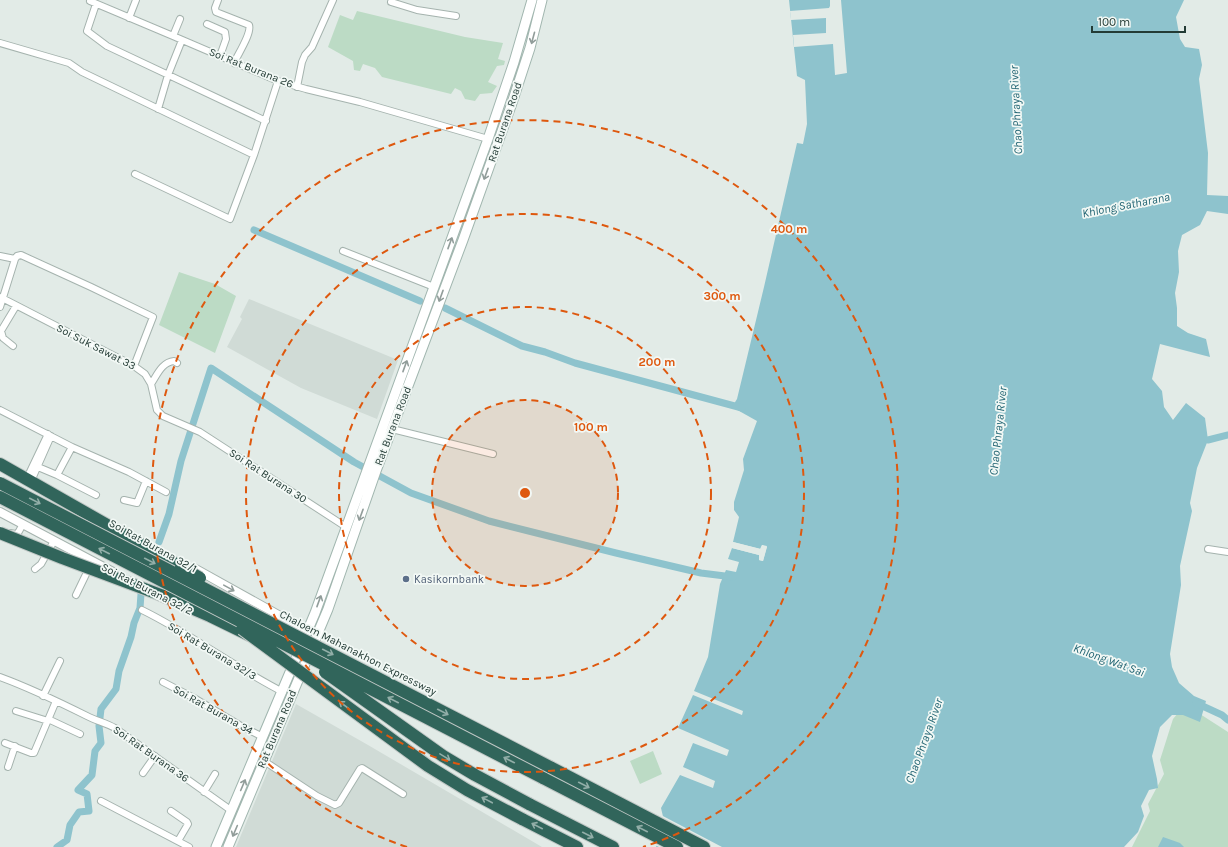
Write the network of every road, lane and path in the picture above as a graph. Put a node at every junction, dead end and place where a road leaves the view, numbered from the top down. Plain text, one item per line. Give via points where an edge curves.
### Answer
1 (136, 0) edge
2 (218, 0) edge
3 (333, 0) edge
4 (532, 0) edge
5 (542, 0) edge
6 (90, 2) dead end
7 (392, 2) dead end
8 (96, 4) junction
9 (456, 16) dead end
10 (129, 18) junction
11 (180, 19) dead end
12 (207, 24) dead end
13 (173, 36) junction
14 (182, 40) junction
15 (0, 43) edge
16 (220, 56) junction
17 (234, 63) junction
18 (168, 75) junction
19 (278, 81) junction
20 (297, 87) junction
21 (158, 109) junction
22 (266, 121) junction
23 (488, 139) junction
24 (254, 155) junction
25 (135, 174) dead end
26 (344, 251) dead end
27 (0, 256) edge
28 (15, 260) junction
29 (434, 287) junction
30 (2, 298) edge
31 (16, 306) junction
32 (0, 307) edge
33 (13, 346) dead end
34 (177, 363) dead end
35 (134, 366) junction
36 (151, 384) junction
37 (0, 410) edge
38 (392, 429) junction
39 (50, 435) junction
40 (72, 447) junction
41 (493, 454) dead end
42 (0, 459) edge
43 (0, 464) edge
44 (38, 467) junction
45 (371, 473) junction
46 (57, 475) junction
47 (30, 477) junction
48 (146, 481) junction
49 (0, 483) edge
50 (166, 492) dead end
51 (96, 495) dead end
52 (0, 497) edge
53 (124, 500) dead end
54 (0, 512) edge
55 (23, 524) junction
56 (346, 527) junction
57 (0, 529) edge
58 (0, 533) edge
59 (54, 540) junction
60 (1208, 549) dead end
61 (1228, 552) edge
62 (92, 561) junction
63 (35, 569) dead end
64 (76, 595) dead end
65 (142, 610) dead end
66 (307, 631) junction
67 (250, 635) junction
68 (277, 637) junction
69 (60, 661) dead end
70 (294, 664) junction
71 (0, 676) edge
72 (163, 682) dead end
73 (282, 692) junction
74 (43, 696) junction
75 (56, 701) junction
76 (16, 711) dead end
77 (48, 720) junction
78 (80, 734) dead end
79 (263, 737) junction
80 (5, 742) dead end
81 (15, 746) junction
82 (155, 756) junction
83 (264, 761) junction
84 (8, 767) dead end
85 (143, 772) dead end
86 (215, 774) dead end
87 (204, 792) junction
88 (403, 794) dead end
89 (101, 801) dead end
90 (171, 811) dead end
91 (232, 811) junction
92 (178, 841) junction
93 (189, 847) edge
94 (216, 847) edge
95 (228, 847) edge
96 (577, 847) edge
97 (613, 847) edge
98 (677, 847) edge
99 (704, 847) edge

1 - 10 street
2 - 17 street via 216,12 250,26
3 - 20 street via 312,47 302,62
4 - 23 main road, Rat Burana Road
5 -> 38 main road, Rat Burana Road via 511,106
6 - 8 street, Soi Rat Burana 26
7 - 9 street via 417,10
8 - 10 street, Soi Rat Burana 26
8 - 18 street via 87,28 88,32 107,46
10 - 13 street, Soi Rat Burana 26
11 - 13 street
12 - 16 street via 225,32 226,38
13 - 14 street, Soi Rat Burana 26
14 - 16 street, Soi Rat Burana 26
14 - 18 street
15 - 21 street via 69,63 82,72
16 - 17 street, Soi Rat Burana 26
17 - 19 street, Soi Rat Burana 26
18 - 21 street
18 - 22 street
19 - 20 street, Soi Rat Burana 26
19 - 22 street
20 - 23 street, Soi Rat Burana 26 via 360,102
21 - 24 street
22 - 24 street
29 -> 23 main road, Rat Burana Road
24 - 25 street via 230,219
26 - 29 street
27 - 28 street
28 - 30 street
28 - 35 street via 21,255 153,317
45 -> 29 main road, Rat Burana Road
30 - 31 street, Soi Suk Sawat 33
30 - 32 street
31 - 33 street via 1,331 3,338
31 - 35 street, Soi Suk Sawat 33
34 - 36 street via 166,363
35 - 36 street, Soi Suk Sawat 33 via 145,374
36 - 56 street, Soi Rat Burana 30 via 154,402 163,416 200,432
37 - 39 street
38 - 41 street
38 - 45 main road, Rat Burana Road
39 - 40 street
39 - 44 street
39 - 47 street
40 - 46 street
40 - 48 street
42 - 47 street, Soi Rat Burana 32/1
43 - 68 highway, bridge via 208,583
44 - 46 street
44 - 47 street
45 - 56 main road, Rat Burana Road
45 -> 83 main road, Rat Burana Road via 328,608
46 - 51 street
47 -> 66 street, Soi Rat Burana 32/1
48 - 50 street
48 - 53 street via 137,503
49 -> 99 highway, Chaloem Mahanakhon Expressway, bridge
98 -> 52 highway, bridge
54 - 55 street, Soi Rat Burana 32/2
55 - 57 street via 16,534
55 - 59 street, Soi Rat Burana 32/2
66 -> 56 main road, Rat Burana Road
58 - 67 highway, bridge via 176,601
59 - 62 street, Soi Rat Burana 32/2
59 - 63 street via 41,564
60 - 61 street
62 - 64 street
62 - 70 street, Soi Rat Burana 32/2
65 - 73 street, Soi Rat Burana 32/3
66 - 70 main road, Rat Burana Road
67 - 68 highway, bridge via 196,591 245,615
96 -> 67 highway, bridge via 467,790 428,766
68 -> 97 highway, bridge via 453,762
69 - 74 street
70 - 73 main road, Rat Burana Road
71 - 74 street, Soi Rat Burana 36
72 - 79 street, Soi Rat Burana 34
73 - 79 main road, Rat Burana Road
74 - 75 street, Soi Rat Burana 36
75 - 77 street
75 - 82 street, Soi Rat Burana 36 via 115,728
76 - 77 street
77 - 78 street
77 - 81 street via 34,753
91 -> 79 main road, Rat Burana Road
80 - 81 street
81 - 84 street
82 - 85 street
82 - 87 street, Soi Rat Burana 36
83 - 88 street via 335,805 340,802 362,768
83 -> 95 main road, Rat Burana Road
86 - 87 street
87 - 91 street, Soi Rat Burana 36
89 - 92 street
90 - 92 street via 188,824
91 - 94 main road, Rat Burana Road
92 - 93 street

